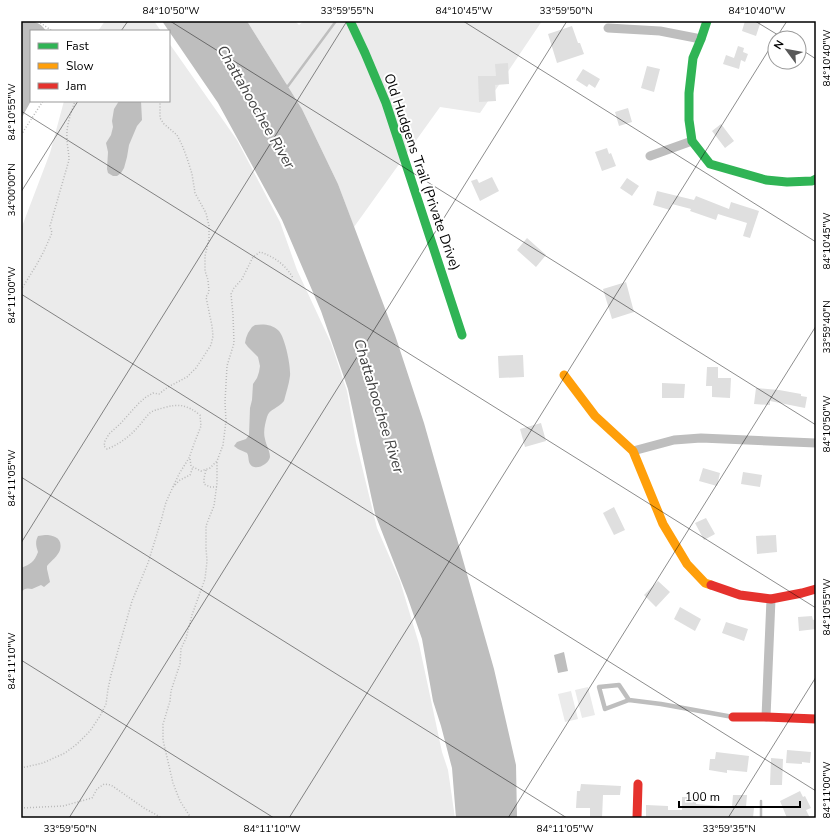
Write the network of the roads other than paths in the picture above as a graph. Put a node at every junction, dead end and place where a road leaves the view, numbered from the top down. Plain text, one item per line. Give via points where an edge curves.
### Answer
1 (707, 21) edge
2 (350, 22) edge
3 (608, 28) dead end
4 (701, 39) junction
5 (692, 141) junction
6 (650, 156) dead end
7 (816, 180) edge
8 (462, 335) dead end
9 (564, 375) dead end
10 (816, 443) edge
11 (633, 451) junction
12 (816, 589) edge
13 (771, 599) junction
14 (629, 700) junction
15 (733, 717) joint
16 (766, 717) junction
17 (816, 719) edge
18 (638, 784) dead end
19 (638, 818) edge

1 - 4 street
2 - 8 street, Old Hudgens Trail (Private Drive) via 386,102
3 - 4 street via 660,31
4 - 5 street via 693,58 689,93
5 - 6 street
5 - 7 street via 710,164 766,180
9 - 11 street via 595,416
10 - 11 street via 701,438 674,440
11 - 13 street via 663,524 687,564 705,583 740,595
12 - 13 street
13 - 16 street
14 - 14 lane via 605,709 599,687 619,685
14 - 15 lane
15 - 16 street
16 - 17 street
18 - 19 street

